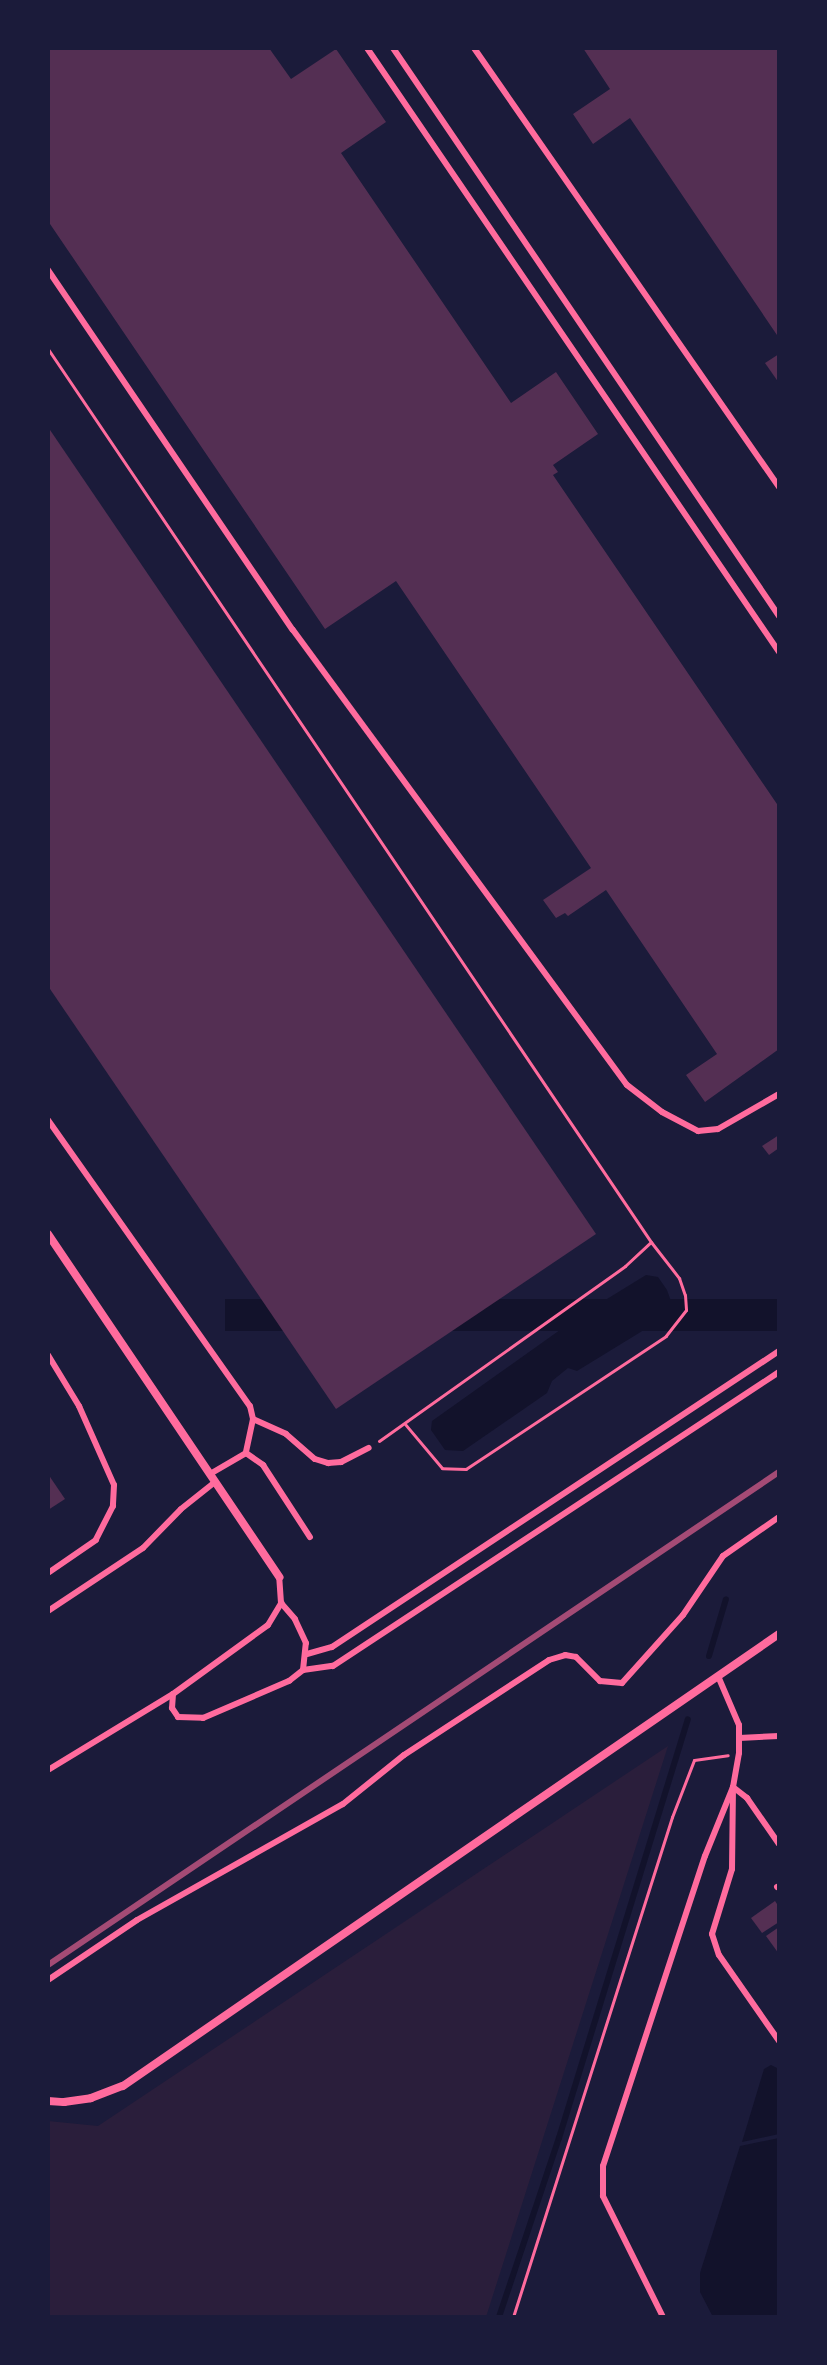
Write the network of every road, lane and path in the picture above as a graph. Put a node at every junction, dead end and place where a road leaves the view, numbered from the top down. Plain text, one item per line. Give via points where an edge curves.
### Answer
1 (367, 48) edge
2 (393, 48) edge
3 (474, 48) edge
4 (48, 270) edge
5 (48, 349) edge
6 (779, 487) edge
7 (779, 616) edge
8 (779, 652) edge
9 (779, 1094) edge
10 (48, 1120) edge
11 (48, 1234) edge
12 (651, 1242) junction
13 (779, 1351) edge
14 (48, 1355) edge
15 (779, 1372) edge
16 (253, 1419) junction
17 (405, 1424) junction
18 (369, 1448) joint
19 (246, 1453) junction
20 (213, 1478) junction
21 (779, 1517) edge
22 (310, 1537) dead end
23 (48, 1573) edge
24 (279, 1577) joint
25 (281, 1603) junction
26 (48, 1611) edge
27 (779, 1634) edge
28 (307, 1654) junction
29 (303, 1670) junction
30 (718, 1676) junction
31 (173, 1694) junction
32 (779, 1736) edge
33 (739, 1738) junction
34 (739, 1753) junction
35 (48, 1770) edge
36 (733, 1787) junction
37 (779, 1844) edge
38 (48, 1980) edge
39 (779, 2041) edge
40 (48, 2101) edge
41 (513, 2317) edge
42 (663, 2317) edge

1 - 8 lane
2 - 7 lane
3 - 6 lane
4 - 9 lane via 285,620 627,1085 698,1131 718,1129
5 - 12 path
10 - 16 lane via 250,1406
11 - 20 street
12 - 17 path
12 - 17 path via 679,1278 685,1295 686,1310 666,1336 466,1469 442,1468
13 - 28 lane via 332,1647
14 - 23 lane via 79,1406 114,1485 113,1506 96,1540
15 - 29 lane via 333,1666
16 - 18 lane via 328,1463
16 - 19 lane
17 - 18 path
19 - 20 lane
19 - 22 lane via 263,1465
20 - 24 street
20 - 26 lane via 143,1548
21 - 38 lane via 723,1556 683,1615 622,1683 600,1681 576,1657 549,1660 404,1755 343,1804 137,1920
24 - 25 lane
25 - 28 lane via 295,1619
25 - 31 lane via 268,1625
27 - 30 street
28 - 29 lane
29 - 31 lane via 203,1718 178,1717
30 - 33 lane via 739,1725
30 - 40 street via 123,2086 91,2098
31 - 35 lane
32 - 33 lane
33 - 34 lane
34 - 36 lane
34 - 41 path via 694,1760
36 - 37 lane
36 - 39 lane via 732,1869 712,1934 719,1955
36 - 42 lane via 705,1856 603,2166 603,2196

